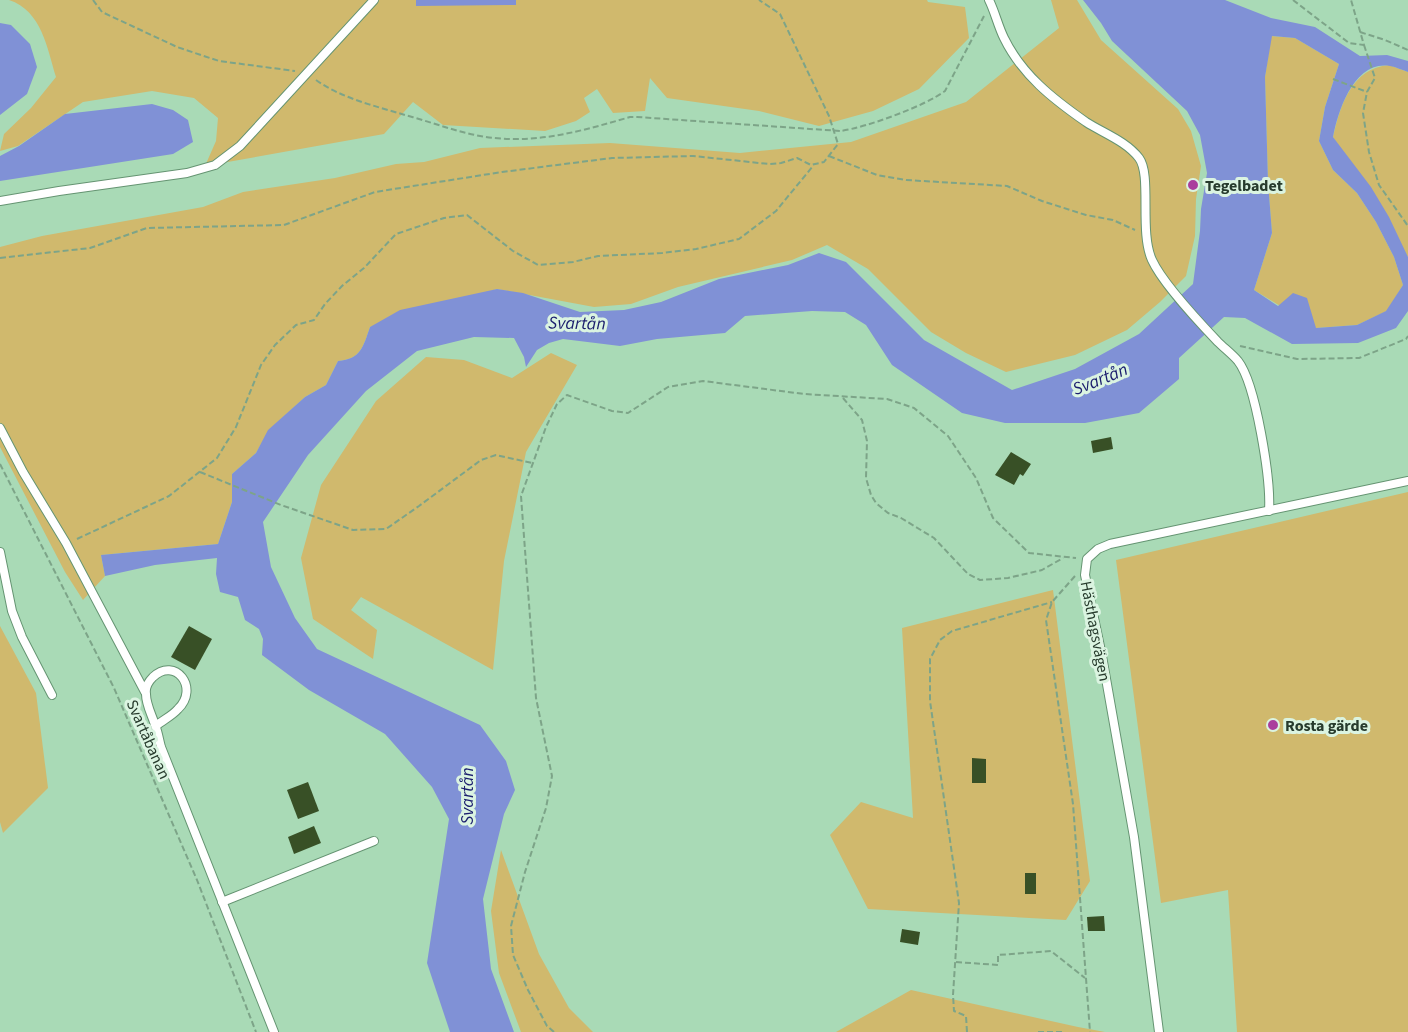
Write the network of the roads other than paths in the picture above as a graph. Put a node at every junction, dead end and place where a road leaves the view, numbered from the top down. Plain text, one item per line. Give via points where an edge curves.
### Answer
1 (374, 0) edge
2 (990, 2) edge
3 (0, 201) edge
4 (0, 428) edge
5 (1408, 481) edge
6 (1269, 511) junction
7 (0, 556) edge
8 (145, 692) junction
9 (52, 695) dead end
10 (156, 726) junction
11 (374, 841) dead end
12 (222, 902) junction
13 (274, 1032) edge
14 (1159, 1032) edge

1 - 3 lane via 240,146 215,165 187,173
2 - 6 lane via 1005,39 1037,84 1140,158 1145,235 1153,263 1214,338 1238,361 1249,382 1268,478
4 - 8 lane
5 - 6 lane, Hästhagsvägen
6 - 14 lane, Hästhagsvägen via 1110,544 1087,559 1085,575 1134,837
7 - 9 lane via 15,620
8 - 10 lane
8 - 10 lane via 149,681 166,670 175,671 184,679 186,698 179,709
10 - 12 lane
11 - 12 lane
12 - 13 lane

